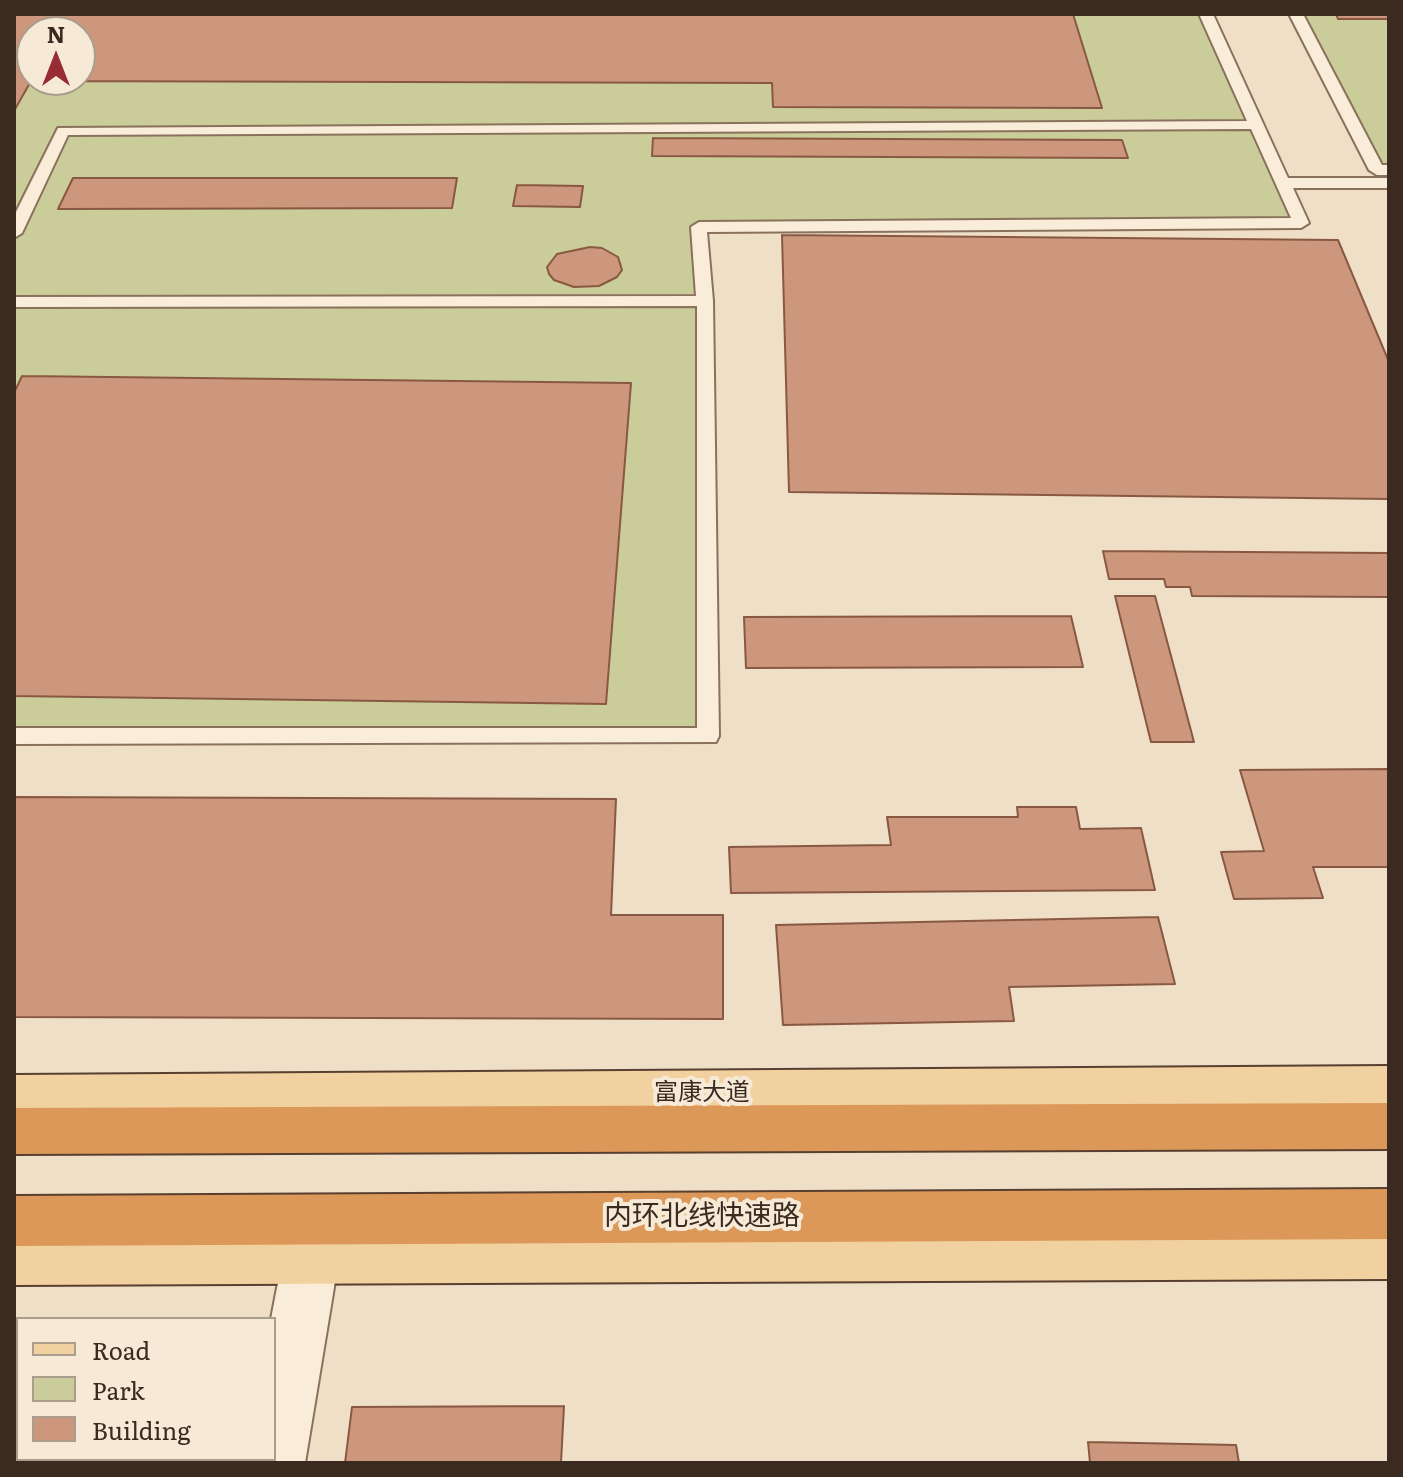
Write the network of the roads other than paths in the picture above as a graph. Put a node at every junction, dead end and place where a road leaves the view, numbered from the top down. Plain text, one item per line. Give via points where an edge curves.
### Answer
1 (1206, 14) edge
2 (1296, 14) edge
3 (1256, 125) junction
4 (1389, 170) edge
5 (1283, 183) junction
6 (1389, 183) edge
7 (14, 233) edge
8 (705, 301) junction
9 (14, 302) edge
10 (14, 736) edge
11 (1389, 1089) edge
12 (14, 1098) edge
13 (1389, 1126) edge
14 (14, 1131) edge
15 (1389, 1214) edge
16 (14, 1221) edge
17 (1389, 1253) edge
18 (311, 1257) junction
19 (14, 1259) edge
20 (276, 1457) edge

1 - 3 lane
2 - 4 lane via 1377,170
3 - 5 lane
3 - 7 lane via 63,131
5 - 6 lane
5 - 8 lane via 1301,223 699,227
8 - 9 lane
8 - 10 lane via 708,736
11 - 12 main road, 富康大道
13 - 14 highway
15 - 16 highway, 内环北线快速路
17 - 18 main road
18 - 19 main road
18 - 20 street

